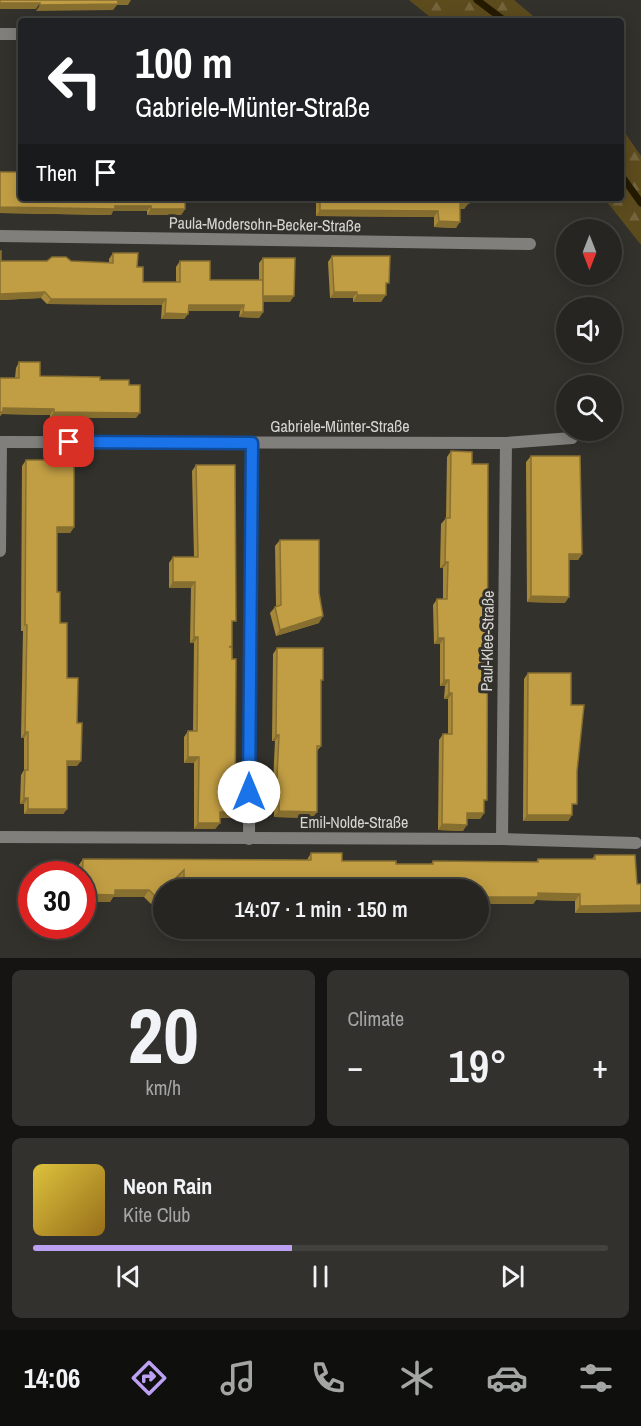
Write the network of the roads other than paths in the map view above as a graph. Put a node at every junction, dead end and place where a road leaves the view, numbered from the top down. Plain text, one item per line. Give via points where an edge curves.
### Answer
1 (0, 34) edge
2 (18, 34) edge
3 (0, 236) edge
4 (530, 244) dead end
5 (556, 439) edge
6 (0, 442) edge
7 (252, 443) junction
8 (506, 443) junction
9 (0, 551) edge
10 (0, 837) edge
11 (249, 839) junction
12 (502, 839) junction
13 (636, 843) dead end

1 - 2 street
3 - 4 street, Paula-Modersohn-Becker-Straße
5 - 8 street, Gabriele-Münter-Straße
6 - 7 street, Gabriele-Münter-Straße
6 - 9 street
7 - 8 street, Gabriele-Münter-Straße
7 - 11 street
8 - 12 street, Paul-Klee-Straße
10 - 11 street, Emil-Nolde-Straße
11 - 12 street, Emil-Nolde-Straße
12 - 13 street, Emil-Nolde-Straße

